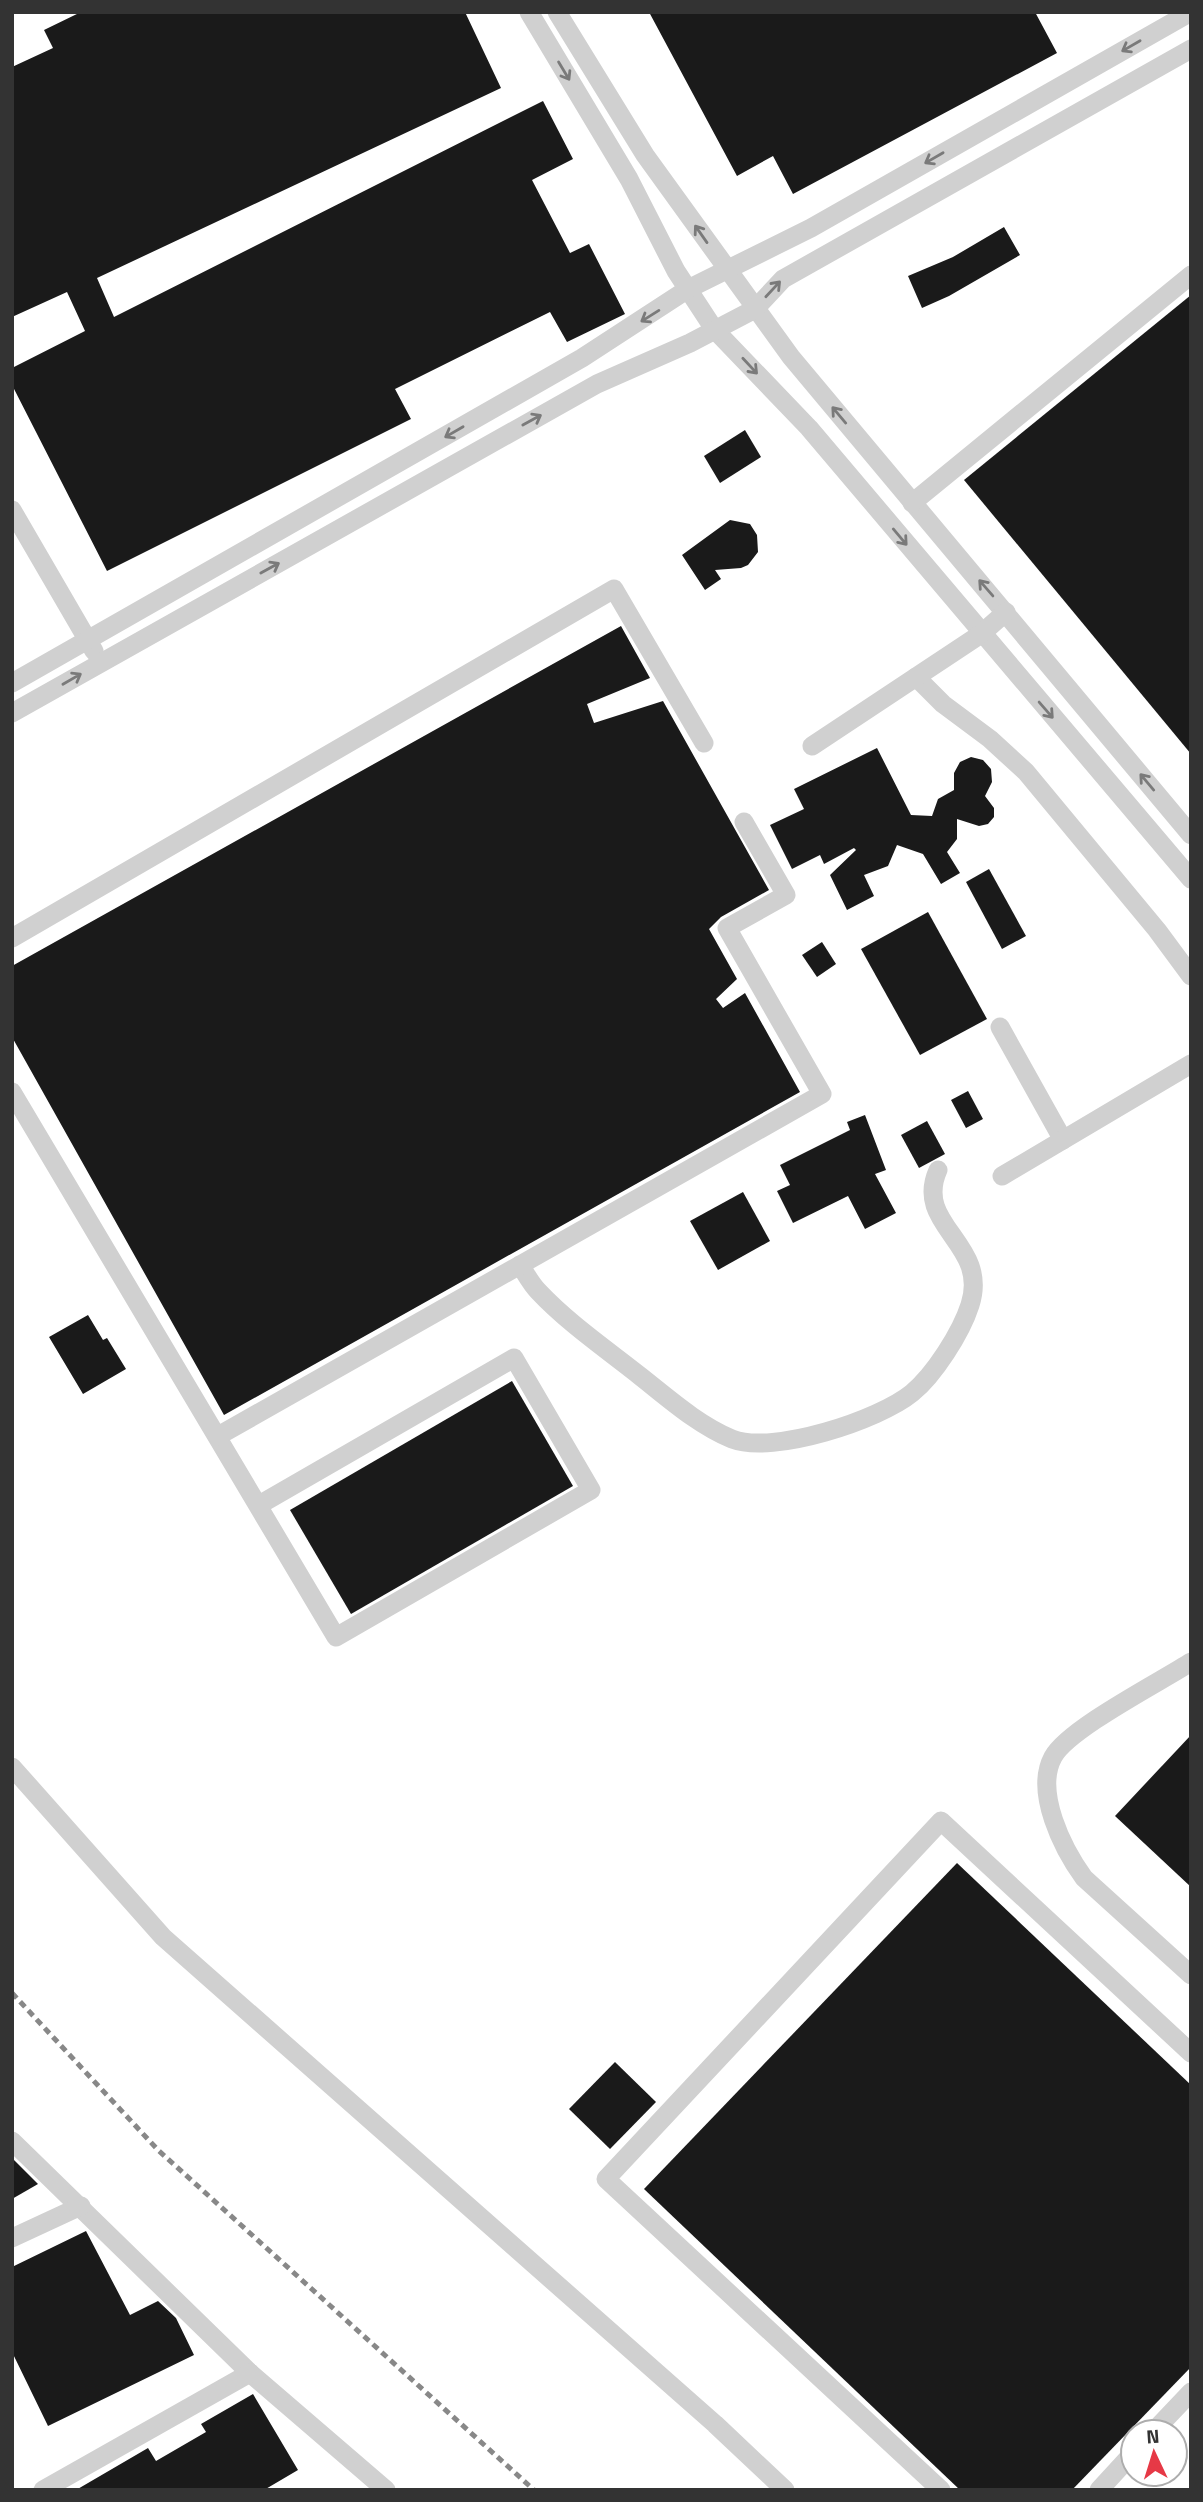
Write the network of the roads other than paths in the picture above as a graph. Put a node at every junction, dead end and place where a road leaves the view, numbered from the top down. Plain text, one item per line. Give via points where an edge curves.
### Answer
1 (529, 12) edge
2 (557, 12) edge
3 (1191, 12) edge
4 (1191, 49) edge
5 (726, 270) junction
6 (1191, 275) edge
7 (688, 289) junction
8 (754, 309) junction
9 (714, 328) junction
10 (912, 503) junction
11 (12, 510) edge
12 (1006, 612) junction
13 (981, 634) junction
14 (88, 641) junction
15 (101, 663) junction
16 (916, 677) junction
17 (12, 683) edge
18 (12, 713) edge
19 (704, 743) dead end
20 (811, 746) dead end
21 (744, 822) dead end
22 (1191, 835) edge
23 (1191, 879) edge
24 (12, 938) edge
25 (1191, 976) edge
26 (1000, 1027) dead end
27 (1191, 1064) edge
28 (12, 1092) edge
29 (1063, 1140) junction
30 (938, 1170) dead end
31 (1002, 1176) dead end
32 (520, 1265) junction
33 (218, 1436) junction
34 (259, 1505) junction
35 (1191, 1662) edge
36 (12, 1767) edge
37 (1191, 1975) edge
38 (1191, 2053) edge
39 (12, 2141) edge
40 (81, 2206) junction
41 (12, 2238) edge
42 (250, 2373) junction
43 (1191, 2392) edge
44 (1166, 2418) edge
45 (1119, 2468) edge
46 (43, 2490) edge
47 (386, 2490) edge
48 (785, 2490) edge
49 (941, 2490) edge
50 (1099, 2490) edge

1 -> 7 street via 629,179
5 -> 2 street via 645,155
3 -> 5 street via 811,228
8 -> 4 street via 783,279
5 - 7 street
5 - 8 street
6 - 10 street
7 - 9 street
7 -> 14 street via 582,358
8 - 9 street
10 -> 8 street
9 -> 13 street via 809,428
15 -> 9 street via 597,384 690,344
12 -> 10 street
11 - 14 street
12 - 13 street
22 -> 12 street
13 - 16 street
13 -> 23 street
14 - 15 street
14 - 17 street
18 -> 15 street
16 - 20 street
16 - 25 street via 1026,772
19 - 24 street via 614,589
21 - 32 street via 786,895 727,928 822,1094
26 - 29 street
27 - 29 street
28 - 33 street
29 - 31 street
30 - 32 street via 932,1189 935,1209 972,1268 973,1290 965,1317 933,1372 902,1400 875,1414 794,1441 747,1443 705,1424 575,1323 537,1290
32 - 33 street
33 - 34 street
34 - 34 street via 337,1637 591,1490 514,1358
35 - 37 street via 1069,1738 1052,1758 1047,1776 1056,1828 1084,1878
36 - 48 street via 163,1937
38 - 49 street via 941,1821 606,2179
39 - 40 street
40 - 41 street
40 - 42 street
42 - 46 street
42 - 47 street
43 - 44 street
45 - 50 street

